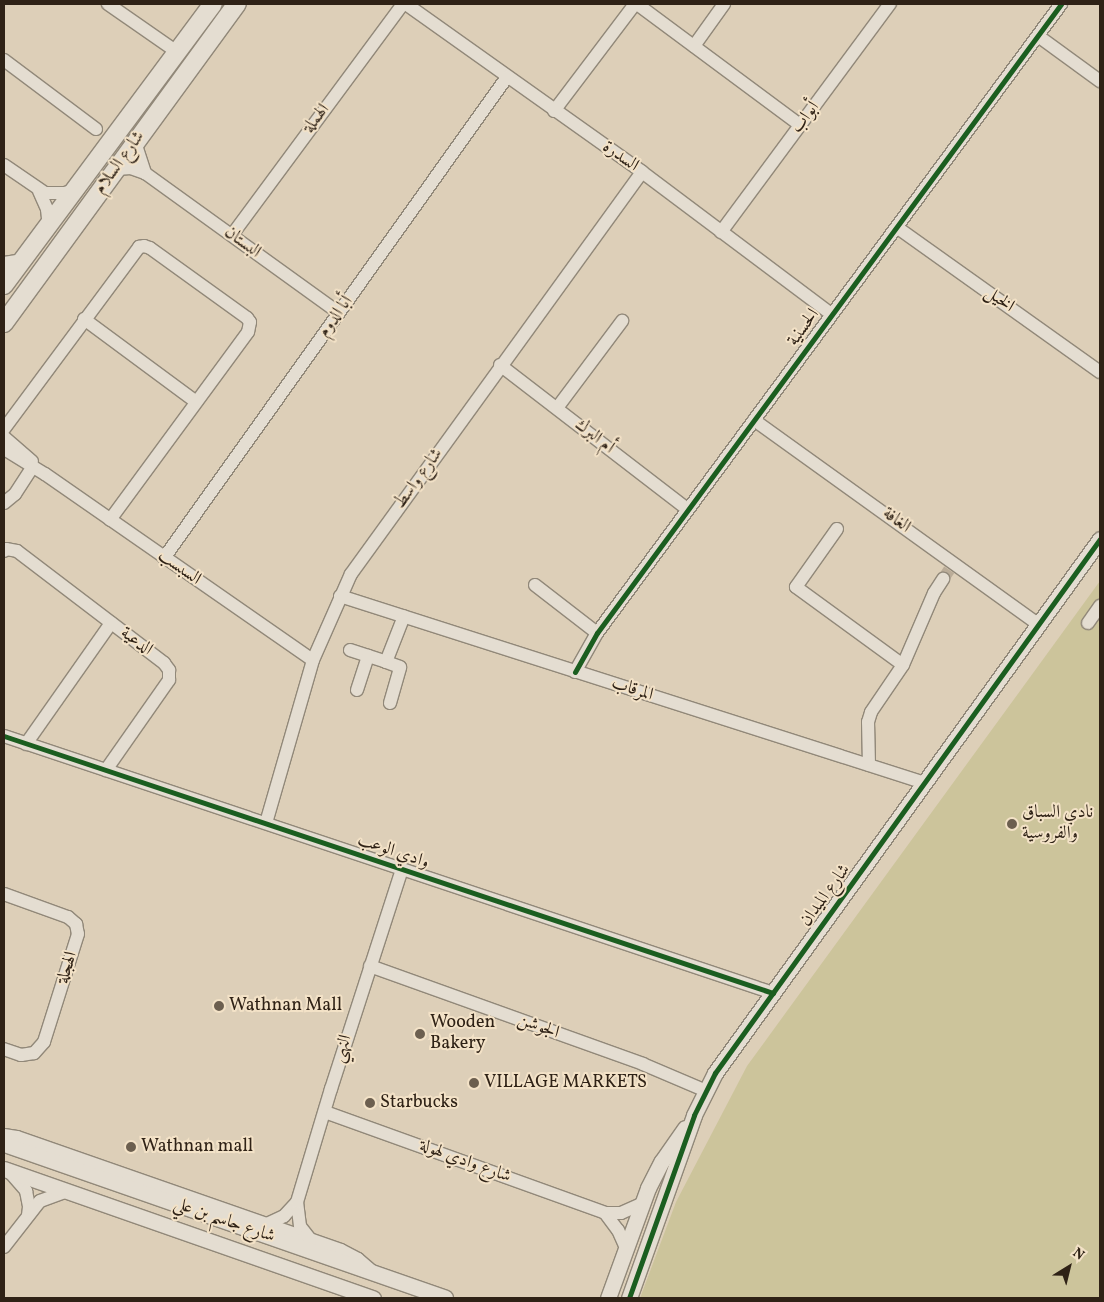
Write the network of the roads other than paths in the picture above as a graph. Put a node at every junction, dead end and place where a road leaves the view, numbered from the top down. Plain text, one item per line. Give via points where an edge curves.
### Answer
1 (108, 4) edge
2 (213, 4) edge
3 (237, 4) edge
4 (404, 4) edge
5 (636, 4) edge
6 (724, 4) edge
7 (890, 4) edge
8 (1061, 4) edge
9 (1038, 36) junction
10 (694, 46) junction
11 (177, 52) junction
12 (4, 60) edge
13 (507, 77) junction
14 (1100, 81) edge
15 (554, 111) junction
16 (800, 125) junction
17 (96, 129) dead end
18 (135, 142) junction
19 (4, 165) edge
20 (116, 169) junction
21 (642, 172) junction
22 (145, 173) junction
23 (77, 189) junction
24 (39, 190) junction
25 (49, 228) junction
26 (898, 228) junction
27 (721, 232) junction
28 (232, 235) junction
29 (22, 260) junction
30 (4, 263) edge
31 (4, 285) edge
32 (339, 313) junction
33 (831, 314) junction
34 (84, 319) junction
35 (622, 321) dead end
36 (4, 323) edge
37 (500, 365) junction
38 (1100, 372) edge
39 (196, 402) junction
40 (557, 408) junction
41 (754, 420) junction
42 (4, 429) edge
43 (4, 437) edge
44 (4, 450) edge
45 (32, 468) junction
46 (45, 474) junction
47 (4, 503) edge
48 (688, 510) junction
49 (110, 520) junction
50 (837, 529) dead end
51 (1100, 539) edge
52 (4, 551) edge
53 (164, 558) junction
54 (948, 570) junction
55 (535, 585) dead end
56 (340, 596) junction
57 (1100, 606) edge
58 (404, 616) junction
59 (111, 623) junction
60 (1088, 623) dead end
61 (1038, 624) junction
62 (597, 634) junction
63 (350, 650) dead end
64 (368, 656) junction
65 (313, 660) junction
66 (386, 662) junction
67 (903, 665) junction
68 (575, 672) junction
69 (357, 690) dead end
70 (390, 703) dead end
71 (4, 736) edge
72 (26, 744) junction
73 (869, 765) junction
74 (106, 770) junction
75 (925, 783) junction
76 (266, 823) junction
77 (402, 869) junction
78 (4, 894) edge
79 (370, 966) junction
80 (773, 993) junction
81 (4, 1049) edge
82 (704, 1090) junction
83 (325, 1112) junction
84 (694, 1115) junction
85 (4, 1135) edge
86 (4, 1144) edge
87 (5, 1169) edge
88 (67, 1191) junction
89 (297, 1202) junction
90 (642, 1203) junction
91 (605, 1213) junction
92 (28, 1215) junction
93 (267, 1224) junction
94 (310, 1239) junction
95 (4, 1247) edge
96 (627, 1250) junction
97 (375, 1273) junction
98 (615, 1282) junction
99 (373, 1298) edge
100 (445, 1298) edge
101 (600, 1298) edge
102 (608, 1298) edge
103 (629, 1298) edge

1 - 11 street
2 - 11 main road, شارع السلام
3 - 18 main road, شارع السلام
4 - 13 street, السدرة
4 - 28 street, الهملة
5 - 10 street
5 - 15 street
6 - 10 street
7 - 16 street, أبواب
8 - 9 street, الحسنية
9 - 14 street
9 - 26 street, الحسنية
10 - 16 street
11 - 23 main road, شارع السلام
12 - 17 street
13 - 15 street, السدرة
13 - 32 street, أبا الدوم
15 - 21 street, السدرة
16 - 27 street, أبواب
18 - 20 main road, شارع السلام
18 - 22 street
19 - 24 street
20 - 22 street, البستان via 131,168
20 - 36 main road, شارع السلام
21 - 27 street, السدرة
21 - 37 street, شارع واسط
22 - 28 street, البستان
23 - 24 street via 58,194
23 - 25 main road, شارع السلام
24 - 25 street via 47,208
25 - 29 main road, شارع السلام
26 - 33 street, الحسنية
26 - 38 street, الخيل
27 - 33 street, السدرة
28 - 32 street, البستان
29 - 30 street
29 - 31 main road, شارع السلام
32 - 53 street, أبا الدوم
33 - 41 street, الحسنية
34 - 39 street
34 - 39 street via 134,251 144,246 247,318 250,322 248,332
34 - 42 street
35 - 40 street
37 - 40 street, أم البرك
37 - 56 street, شارع واسط via 351,574
39 - 49 street
40 - 48 street, أم البرك
41 - 48 street, الحسنية
41 - 54 street, الغافة
43 - 46 street, السبسب
44 - 45 street, السبسب
45 - 46 street, السبسب
45 - 47 street via 15,494
46 - 49 street, السبسب
48 - 62 street, الحسنية
49 - 53 street, السبسب
50 - 67 street via 796,587
51 - 61 street, شارع الميدان
52 - 59 street, الدعية via 17,551
53 - 65 street, السبسب
54 - 61 street, الغافة
54 - 67 street via 934,593
55 - 62 street
56 - 58 street, المرقاب
56 - 65 street, شارع واسط
57 - 60 street
58 - 66 street
58 - 68 street, المرقاب
59 - 72 street
59 - 74 street, الدعية via 164,663 169,680
61 - 75 street, شارع الميدان
62 - 68 street, الحسنية
63 - 64 street
64 - 66 street
64 - 69 street
65 - 76 street, شارع واسط
66 - 70 street via 400,667
67 - 73 street via 871,712 868,722
68 - 73 street, المرقاب
71 - 72 street, وادي الوعب
72 - 74 street, وادي الوعب
73 - 75 street, المرقاب
74 - 76 street, وادي الوعب
75 - 80 street, شارع الميدان
76 - 77 street, وادي الوعب
77 - 79 street, النهي
77 - 80 street, وادي الوعب
78 - 81 street, الهجلة via 68,917 76,924 78,934 44,1042 34,1052 21,1055
79 - 82 street, الجوشن via 643,1064
79 - 83 street, النهي
80 - 82 street, شارع الميدان
82 - 84 street, شارع الميدان
83 - 89 street, النهي
83 - 91 street, شارع وادي لهولة
84 - 90 street, شارع الميدان via 662,1161
84 - 103 street, شارع الميدان
85 - 93 street
86 - 97 street, شارع جاسم بن علي
87 - 88 street, شارع جاسم بن علي
87 - 92 street via 26,1191
88 - 92 street via 40,1201
88 - 99 street, شارع جاسم بن علي
89 - 93 street via 284,1216
89 - 94 street, النهي via 300,1226
90 - 91 street, شارع وادي لهولة via 621,1213
90 - 96 street, شارع الميدان
91 - 96 street
92 - 95 street
93 - 94 street
94 - 97 street via 350,1254
96 - 98 street, شارع الميدان
97 - 100 street, شارع جاسم بن علي
98 - 101 street
98 - 102 street, شارع الميدان

